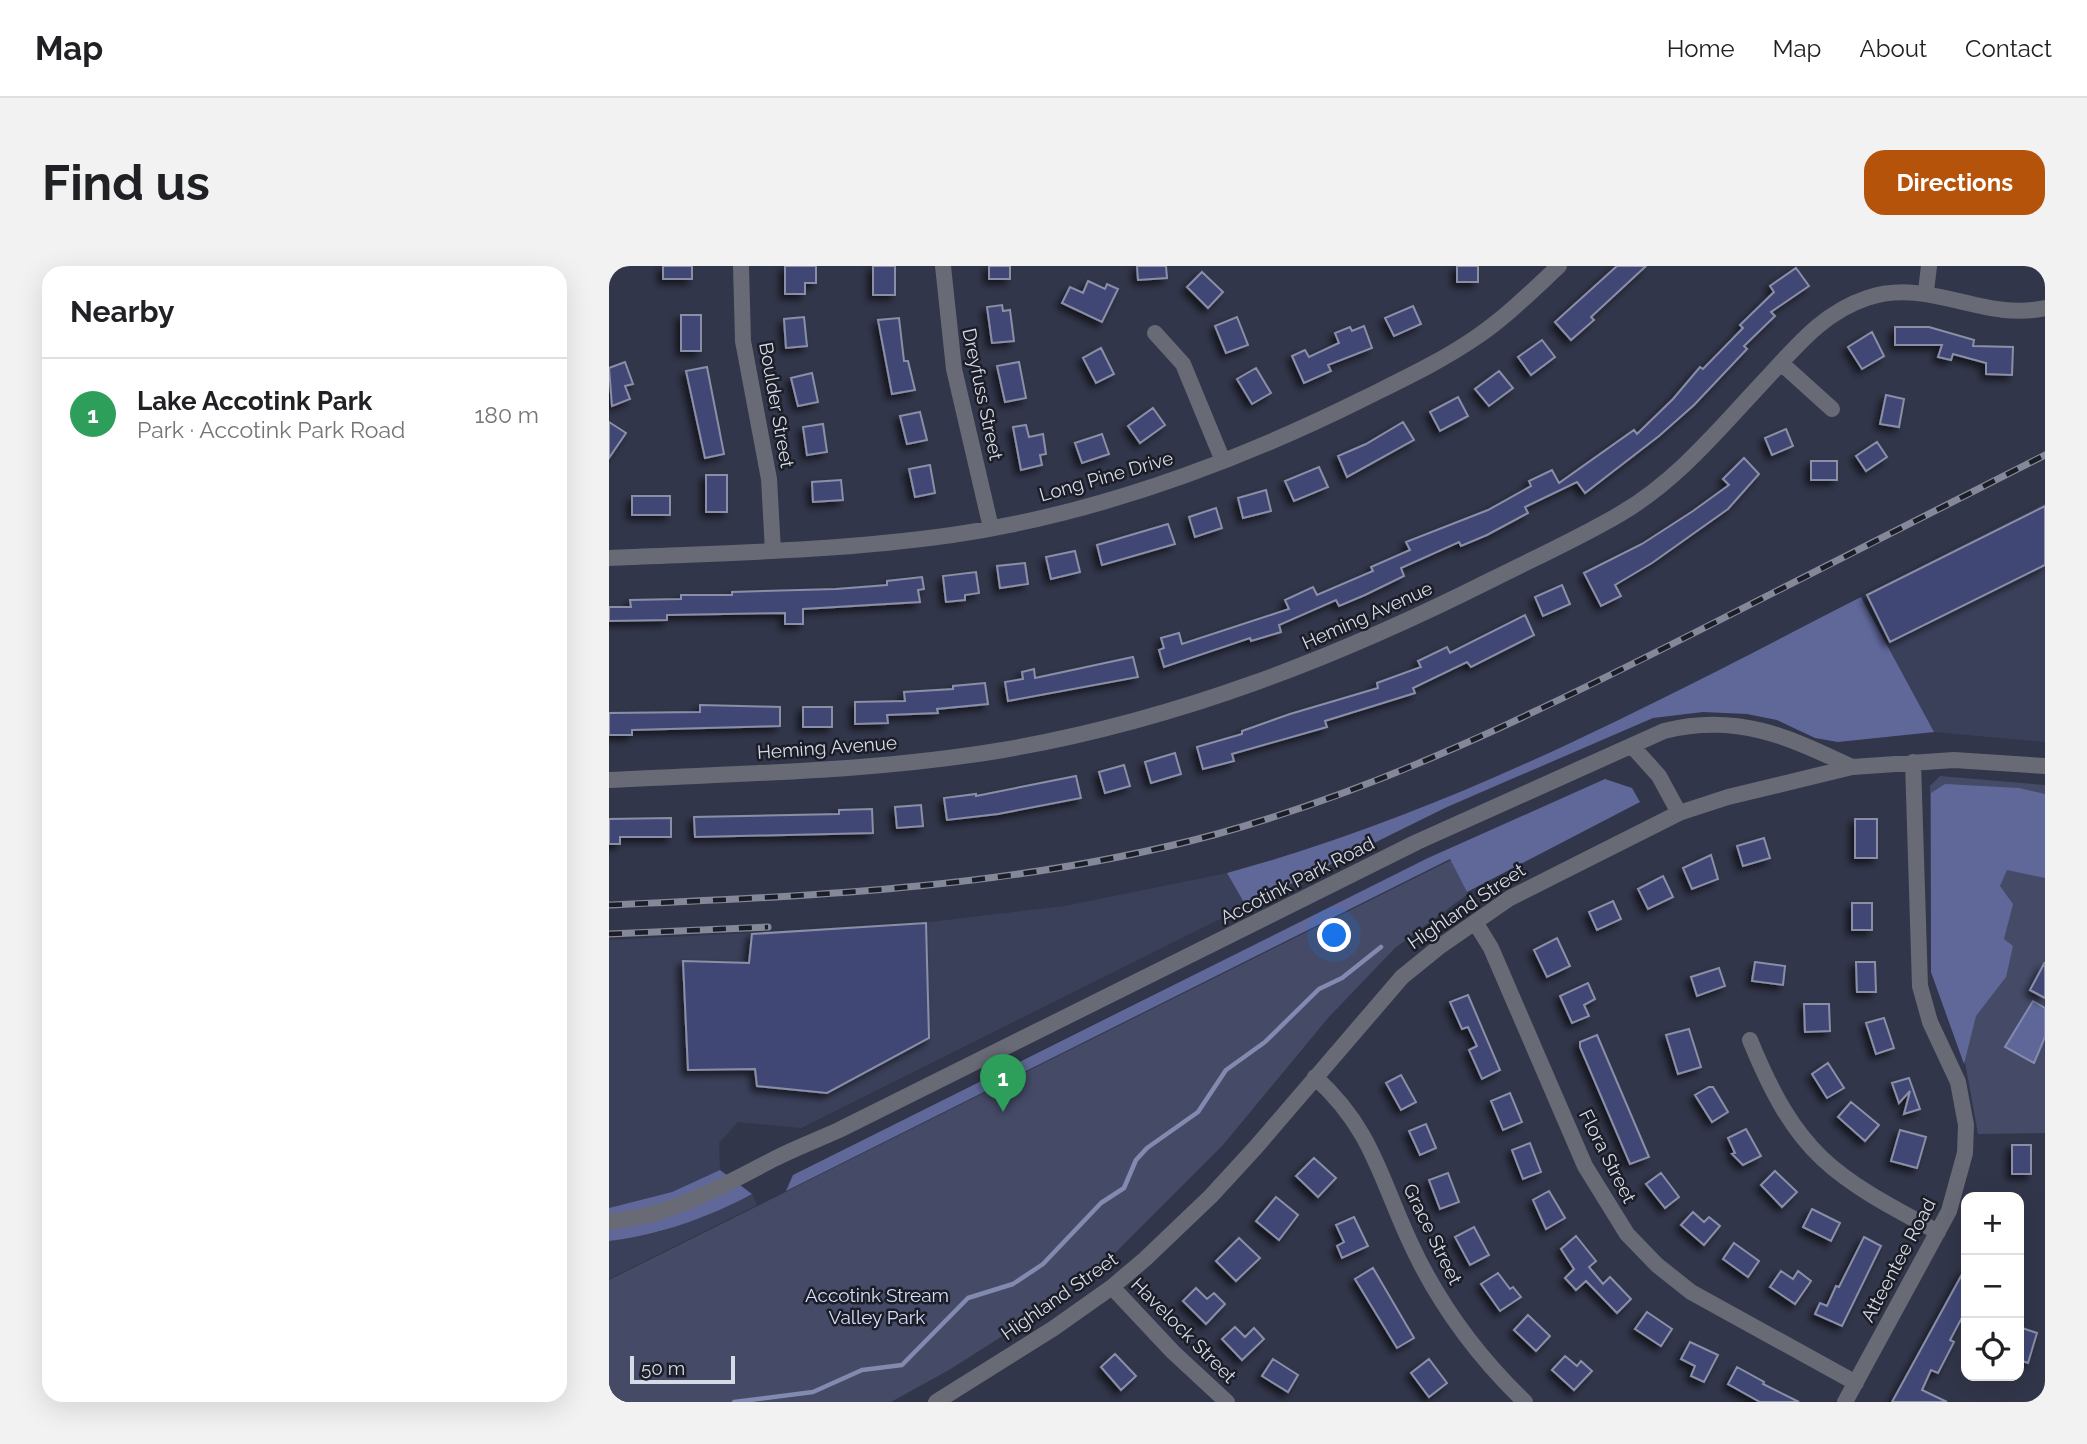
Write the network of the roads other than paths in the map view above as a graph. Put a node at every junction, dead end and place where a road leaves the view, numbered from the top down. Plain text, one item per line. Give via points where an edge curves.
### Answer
1 (741, 266) edge
2 (943, 266) edge
3 (1929, 266) edge
4 (1556, 267) edge
5 (1926, 291) junction
6 (2045, 308) edge
7 (1155, 333) dead end
8 (1781, 363) junction
9 (1832, 409) dead end
10 (1223, 461) junction
11 (991, 528) junction
12 (773, 551) junction
13 (609, 558) edge
14 (1632, 746) junction
15 (1913, 762) junction
16 (2045, 766) edge
17 (1852, 767) junction
18 (609, 779) edge
19 (1679, 813) junction
20 (1475, 922) junction
21 (1750, 1040) dead end
22 (1315, 1077) junction
23 (609, 1222) edge
24 (1938, 1232) junction
25 (1112, 1287) junction
26 (1856, 1383) junction
27 (960, 1396) edge
28 (936, 1402) edge
29 (1227, 1402) edge
30 (1525, 1402) edge
31 (1846, 1402) edge

1 - 12 street, Boulder Street via 743,341 769,479
2 - 11 street, Dreyfuss Street via 954,369
3 - 5 street
4 - 10 street, Long Pine Drive via 1496,323 1453,352 1312,424
5 - 6 street, Heming Avenue via 1997,311
5 - 8 street, Heming Avenue via 1888,293 1849,304 1816,326
7 - 10 street via 1184,364
8 - 9 street
8 - 18 street, Heming Avenue via 1697,453 1623,513 1397,628 1271,679 1118,726 1000,750 898,764
10 - 11 street, Long Pine Drive via 1105,501
11 - 12 street, Long Pine Drive via 887,543
12 - 13 street, Long Pine Drive
14 - 17 street, Accotink Park Road via 1679,727 1729,725 1787,736
14 - 19 street via 1659,776
14 - 23 street, Accotink Park Road via 1417,842 730,1184 669,1211
15 - 16 street, Highland Street via 1976,760
15 - 17 street, Highland Street
15 - 24 street, Atteentee Road via 1920,986 1930,1022 1958,1083 1966,1125 1963,1164
17 - 19 street, Highland Street
19 - 20 street, Highland Street via 1543,879
20 - 22 street, Highland Street via 1402,977
20 - 26 street, Flora Street via 1492,947 1585,1166 1627,1234 1692,1292
21 - 24 street via 1777,1103 1812,1151 1850,1183
22 - 25 street, Highland Street via 1211,1196
22 - 30 street, Grace Street via 1358,1125 1431,1284 1462,1333
24 - 26 street, Atteentee Road
25 - 27 street, Highland Street
25 - 29 street, Havelock Street via 1180,1360
26 - 31 street, Atteentee Road
27 - 28 street, Highland Street

